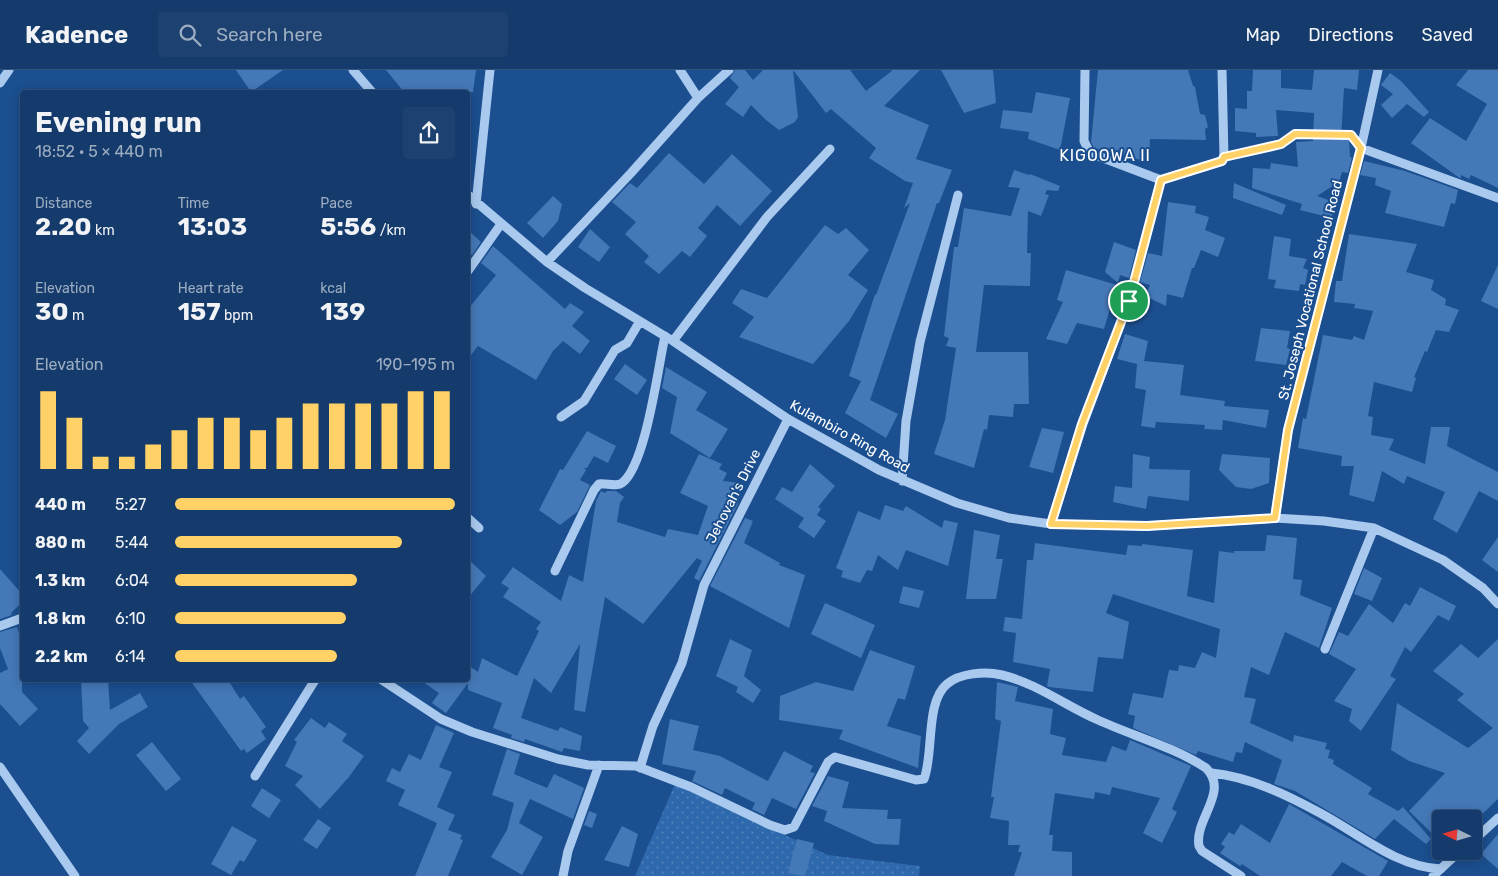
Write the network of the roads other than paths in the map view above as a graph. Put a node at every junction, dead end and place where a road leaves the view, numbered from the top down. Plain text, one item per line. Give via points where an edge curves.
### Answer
1 (9, 70) edge
2 (353, 70) edge
3 (490, 70) edge
4 (680, 70) edge
5 (729, 70) edge
6 (1085, 70) edge
7 (1222, 70) edge
8 (1378, 70) edge
9 (0, 83) edge
10 (370, 90) edge
11 (698, 98) junction
12 (1361, 148) junction
13 (830, 149) dead end
14 (1161, 180) junction
15 (958, 195) dead end
16 (470, 197) edge
17 (1498, 198) edge
18 (476, 204) junction
19 (501, 224) junction
20 (547, 262) junction
21 (470, 268) edge
22 (640, 321) junction
23 (669, 338) junction
24 (561, 417) dead end
25 (788, 419) junction
26 (902, 482) junction
27 (1275, 518) junction
28 (470, 520) edge
29 (1051, 524) junction
30 (479, 528) dead end
31 (1374, 528) junction
32 (555, 571) dead end
33 (1498, 604) edge
34 (20, 619) edge
35 (0, 626) edge
36 (1325, 648) dead end
37 (314, 682) edge
38 (385, 682) edge
39 (599, 765) junction
40 (0, 767) edge
41 (640, 768) junction
42 (1212, 774) junction
43 (255, 776) dead end
44 (1498, 818) edge
45 (1482, 833) edge
46 (1450, 860) edge
47 (1441, 868) junction
48 (75, 876) edge
49 (562, 876) edge
50 (1241, 876) edge
51 (1433, 876) edge

1 - 9 street
2 - 10 street
3 - 18 street
4 - 11 street
5 - 11 street
6 - 14 street via 1086,148 1090,153
7 - 14 street via 1222,161
8 - 12 street, St. Joseph Vocational School Road
11 - 20 street
12 - 17 street
12 - 27 street, St. Joseph Vocational School Road via 1288,430
13 - 23 street via 766,217
14 - 29 street via 1129,301 1082,424
15 - 26 street via 920,342 906,421
16 - 18 street, Kulambiro Ring Road
18 - 19 street, Kulambiro Ring Road
19 - 20 street, Kulambiro Ring Road
19 - 21 street
20 - 22 street, Kulambiro Ring Road
22 - 23 street, Kulambiro Ring Road
22 - 24 street via 627,344 614,350 584,401
23 - 25 street, Kulambiro Ring Road
23 - 32 street via 638,458 624,481 618,485 600,484 594,490
25 - 26 street, Kulambiro Ring Road
25 - 41 street, Jehovah's Drive via 704,585 682,662 653,726
26 - 29 street, Kulambiro Ring Road via 1009,518
27 - 29 street, Kulambiro Ring Road via 1147,526
27 - 31 street, Kulambiro Ring Road
28 - 30 street
31 - 33 street, Kulambiro Ring Road via 1443,560 1483,588
31 - 36 street
34 - 35 street
37 - 43 street
38 - 39 street via 442,719 472,732 558,759
39 - 41 street
39 - 49 street
40 - 48 street
41 - 42 street via 690,787 770,825 790,830 828,762 835,757 916,780 924,779 928,770 931,729 941,691 959,677 992,674 1017,680 1098,720 1198,762
42 - 47 street via 1232,775 1252,782 1320,813 1360,838 1423,868
42 - 50 street via 1216,788 1199,846
44 - 45 street
46 - 47 street
47 - 51 street

